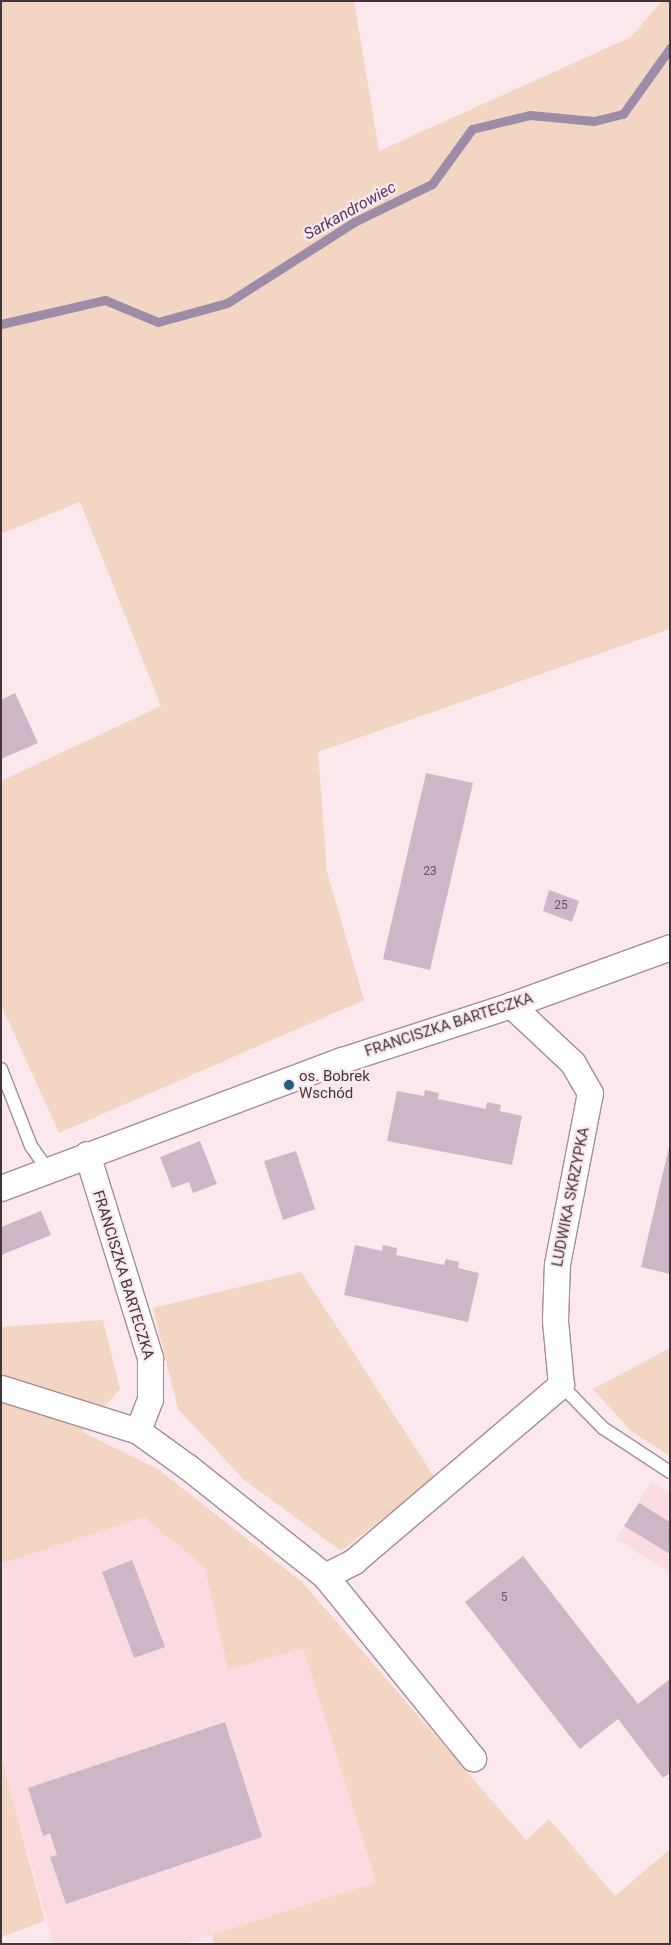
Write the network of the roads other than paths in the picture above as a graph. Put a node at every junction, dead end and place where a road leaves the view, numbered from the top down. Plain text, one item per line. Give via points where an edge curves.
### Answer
1 (670, 947) edge
2 (511, 1005) junction
3 (1, 1069) edge
4 (87, 1154) junction
5 (48, 1170) junction
6 (1, 1188) edge
7 (562, 1386) junction
8 (1, 1388) edge
9 (138, 1431) junction
10 (670, 1472) edge
11 (325, 1576) junction
12 (472, 1758) dead end

1 - 2 street, FRANCISZKA BARTECZKA
2 - 4 street, FRANCISZKA BARTECZKA via 342,1060
2 - 7 street, LUDWIKA SKRZYPKA via 572,1063 590,1093 556,1264 556,1320
3 - 5 lane via 31,1146
4 - 5 street, FRANCISZKA BARTECZKA
4 - 9 street, FRANCISZKA BARTECZKA via 150,1358 150,1399
5 - 6 street, FRANCISZKA BARTECZKA
7 - 10 lane via 603,1428
7 - 11 street via 354,1561
8 - 9 street
9 - 11 street
11 - 12 street

